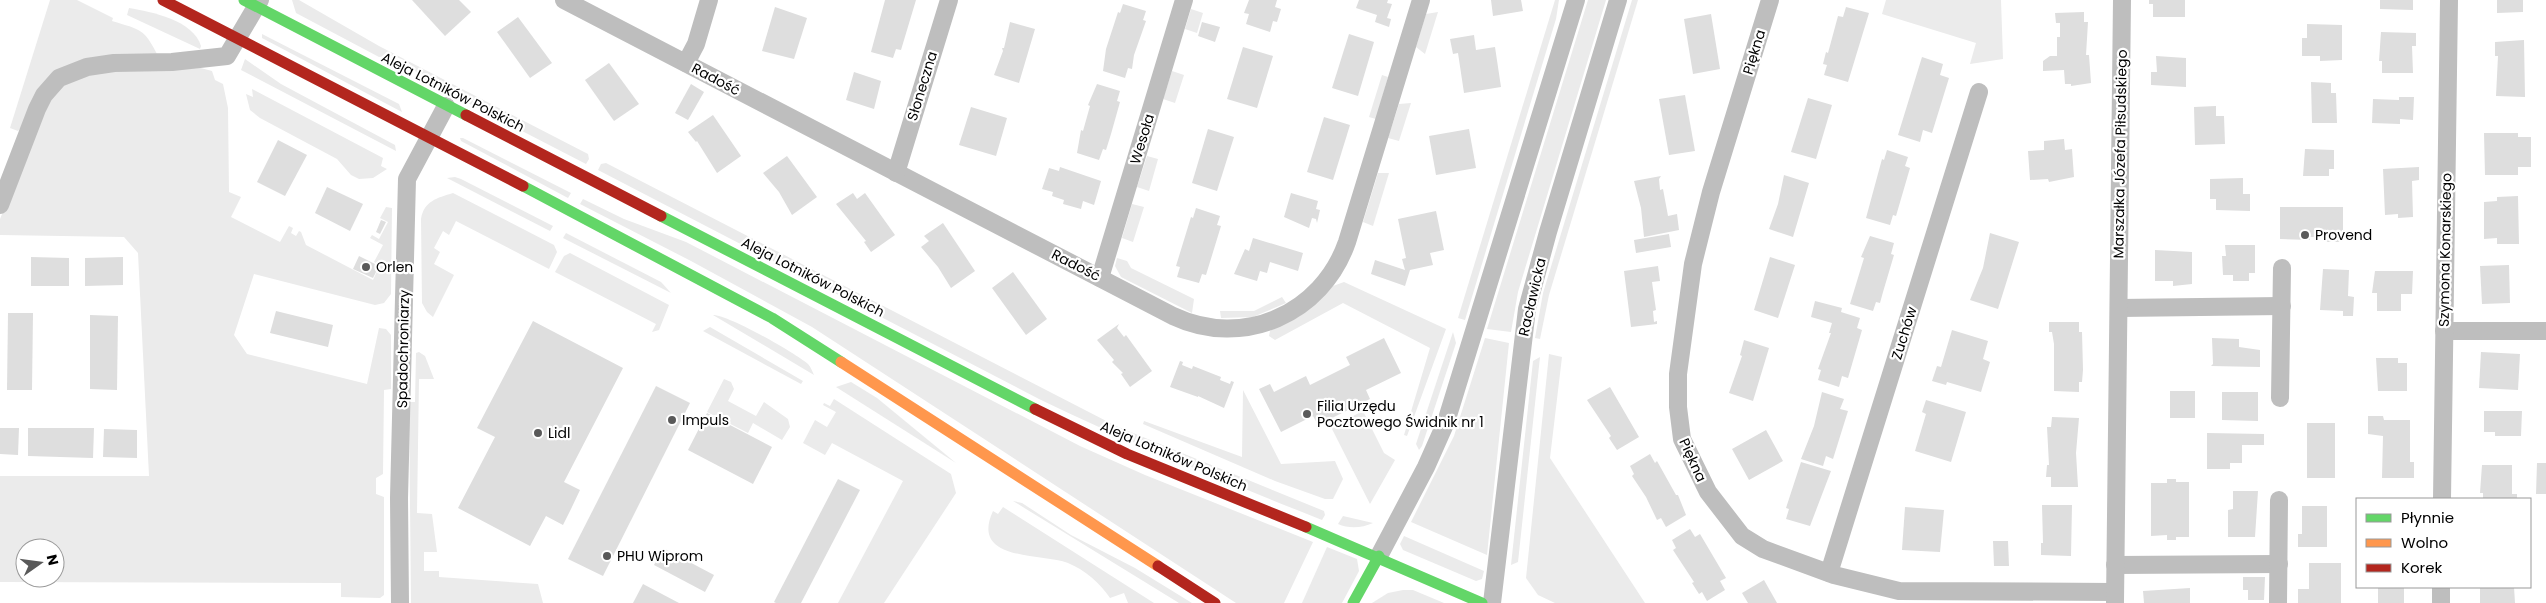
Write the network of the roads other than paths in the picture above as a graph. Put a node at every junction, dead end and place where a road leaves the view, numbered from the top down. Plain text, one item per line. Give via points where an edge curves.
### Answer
1 (163, 0) edge
2 (564, 0) edge
3 (709, 0) edge
4 (949, 0) edge
5 (1184, 0) edge
6 (1420, 0) edge
7 (1576, 0) edge
8 (1618, 0) edge
9 (1770, 0) edge
10 (2122, 0) edge
11 (2449, 0) edge
12 (253, 2) edge
13 (236, 38) junction
14 (686, 63) junction
15 (1979, 92) dead end
16 (446, 106) junction
17 (428, 138) junction
18 (896, 172) junction
19 (0, 205) edge
20 (2282, 268) dead end
21 (1100, 278) junction
22 (2282, 306) junction
23 (2119, 308) junction
24 (2444, 330) junction
25 (2546, 331) edge
26 (2280, 398) dead end
27 (2442, 498) edge
28 (2279, 500) dead end
29 (1379, 556) junction
30 (2279, 564) junction
31 (2115, 565) junction
32 (1830, 573) junction
33 (2441, 588) edge
34 (2115, 598) edge
35 (400, 603) edge
36 (1215, 603) edge
37 (1353, 603) edge
38 (1482, 603) edge
39 (1492, 603) edge
40 (2278, 603) edge
41 (2441, 603) edge

1 - 13 street
2 - 14 street, Radość
3 - 14 street via 696,44
4 - 18 street, Słoneczna
5 - 21 street, Wesoła
6 - 21 street, Radość via 1344,250 1328,278 1304,301 1280,317 1258,326 1234,329 1207,326 1180,319
7 - 29 street via 1446,422 1430,460
8 - 39 street, Racławicka via 1527,308
9 - 32 street, Piękna via 1711,192 1693,264 1678,374 1678,407 1682,439 1697,471 1708,492 1742,536 1763,549
10 - 23 street, Marszałka Józefa Piłsudskiego
11 - 24 street, Szymona Konarskiego
12 - 13 street
12 - 16 street, Aleja Lotników Polskich
13 - 17 street
13 - 19 street via 226,56 97,65 59,78 37,109
14 - 18 street, Radość
15 - 32 street, Zuchów
16 - 17 street, Spadochroniarzy
16 - 29 street, Aleja Lotników Polskich via 1077,431 1159,468
17 - 35 street, Spadochroniarzy via 407,179 399,498
17 - 36 street via 648,250 772,318
18 - 21 street, Radość
20 - 22 street
22 - 23 street
22 - 26 street
23 - 31 street, Marszałka Józefa Piłsudskiego
24 - 25 street
24 - 27 street, Szymona Konarskiego
28 - 30 street
29 - 37 street
29 - 38 street, Aleja Lotników Polskich
30 - 31 street
30 - 40 street
31 - 34 street, Marszałka Józefa Piłsudskiego
32 - 34 street, Piękna via 1899,591
33 - 41 street

